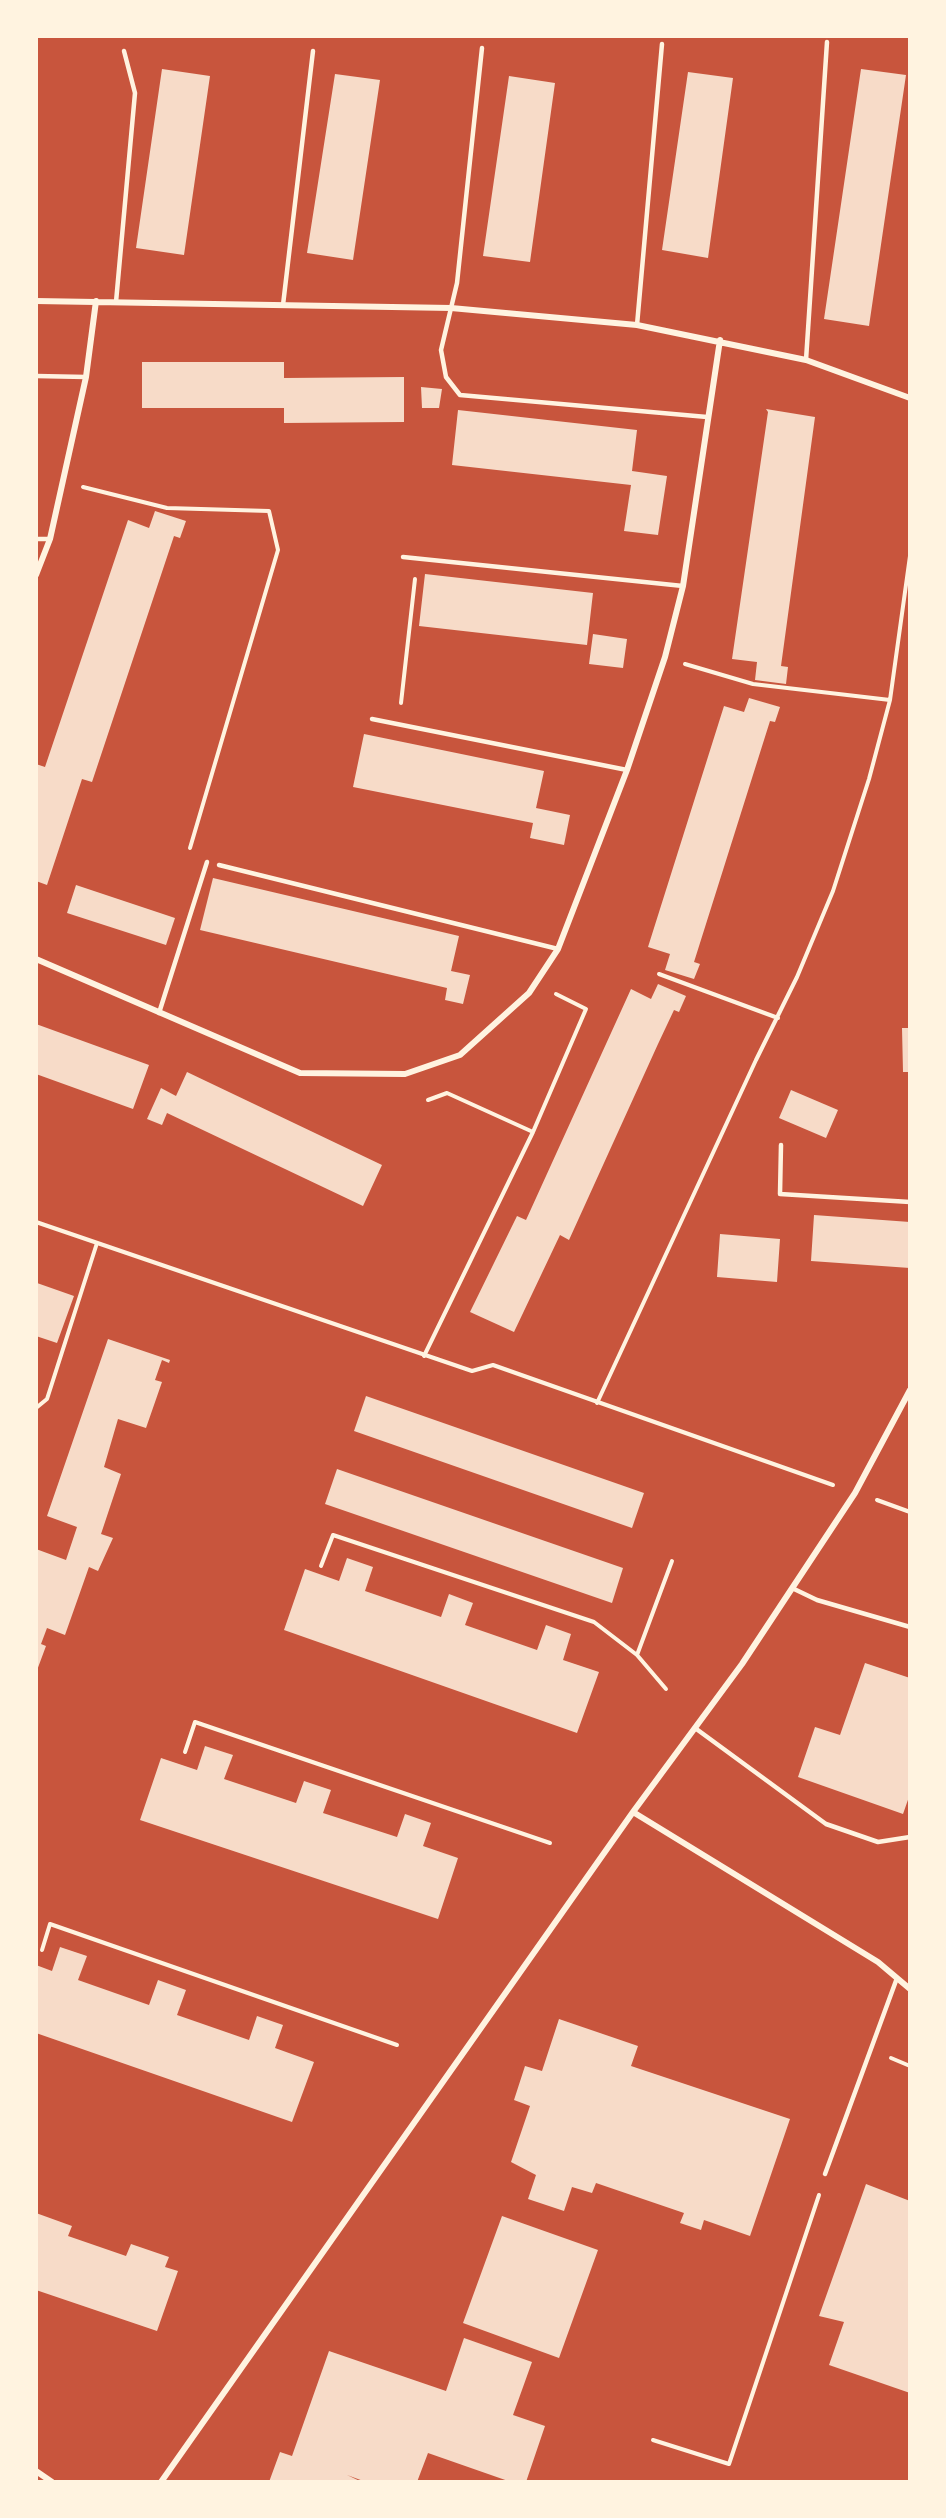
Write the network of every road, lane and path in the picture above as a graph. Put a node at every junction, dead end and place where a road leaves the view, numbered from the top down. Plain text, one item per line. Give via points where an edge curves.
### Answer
1 (827, 42) dead end
2 (662, 44) dead end
3 (482, 48) dead end
4 (124, 51) dead end
5 (313, 51) dead end
6 (36, 301) edge
7 (96, 301) junction
8 (116, 302) junction
9 (283, 305) junction
10 (451, 308) junction
11 (637, 325) junction
12 (720, 340) junction
13 (806, 360) junction
14 (36, 376) edge
15 (86, 376) junction
16 (910, 398) edge
17 (707, 417) junction
18 (62, 481) junction
19 (36, 538) edge
20 (50, 538) junction
21 (910, 556) edge
22 (403, 557) dead end
23 (417, 558) junction
24 (36, 575) edge
25 (683, 586) junction
26 (665, 657) junction
27 (890, 700) junction
28 (372, 719) dead end
29 (399, 724) junction
30 (627, 770) junction
31 (187, 856) dead end
32 (207, 862) dead end
33 (219, 865) dead end
34 (558, 949) junction
35 (36, 959) edge
36 (659, 975) dead end
37 (536, 982) junction
38 (159, 1013) junction
39 (778, 1018) junction
40 (428, 1100) dead end
41 (533, 1132) junction
42 (781, 1145) dead end
43 (910, 1202) edge
44 (36, 1222) edge
45 (97, 1243) junction
46 (424, 1356) junction
47 (910, 1390) edge
48 (597, 1403) junction
49 (36, 1408) edge
50 (855, 1492) junction
51 (910, 1512) edge
52 (672, 1561) dead end
53 (321, 1566) dead end
54 (792, 1588) junction
55 (910, 1627) edge
56 (637, 1655) junction
57 (666, 1689) dead end
58 (695, 1728) junction
59 (185, 1752) dead end
60 (633, 1812) junction
61 (910, 1838) edge
62 (550, 1843) dead end
63 (42, 1950) dead end
64 (897, 1978) junction
65 (910, 1989) edge
66 (396, 2045) dead end
67 (825, 2174) joint
68 (653, 2440) dead end
69 (36, 2471) edge
70 (52, 2482) edge
71 (161, 2482) edge

1 - 13 lane
2 - 11 lane
3 - 10 lane via 458,283
4 - 8 lane via 135,93
5 - 9 lane
6 - 7 street
7 - 8 street
7 - 15 street
8 - 9 street
9 - 10 street
10 - 11 street
10 - 17 lane via 441,350 446,377 460,395
11 - 12 street
12 - 13 street
12 - 17 street
13 - 16 street
14 - 15 lane
15 - 18 street
17 - 25 street
18 - 20 street
18 - 31 path via 167,508 269,511 278,550
19 - 20 lane
20 - 24 street
21 - 27 path
22 - 23 lane
23 - 25 lane
23 - 29 path
25 - 26 street
26 - 27 path via 753,684
26 - 30 street
27 - 39 path via 832,891
28 - 29 lane
29 - 30 lane
30 - 34 street
32 - 38 lane
33 - 34 lane
34 - 37 street
35 - 38 street
36 - 39 path
37 - 38 street via 529,993 460,1055 405,1074 300,1073
37 - 41 path via 586,1009
39 - 48 path
40 - 41 path via 447,1093
41 - 46 path
42 - 43 lane via 780,1194
44 - 45 path
45 - 46 path
45 - 49 path via 47,1399
46 - 48 path via 472,1371 494,1365
47 - 50 street
48 - 50 path
50 - 51 path
50 - 54 street
52 - 56 path
53 - 56 path via 333,1535 594,1622
54 - 55 lane via 817,1600
54 - 58 street
56 - 57 path
58 - 60 street
58 - 61 lane via 826,1824 878,1842
59 - 62 path via 195,1722
60 - 64 street via 878,1962
60 - 71 street
63 - 66 path via 50,1924
64 - 65 street
64 - 67 lane
67 - 68 path via 729,2464
69 - 70 street

